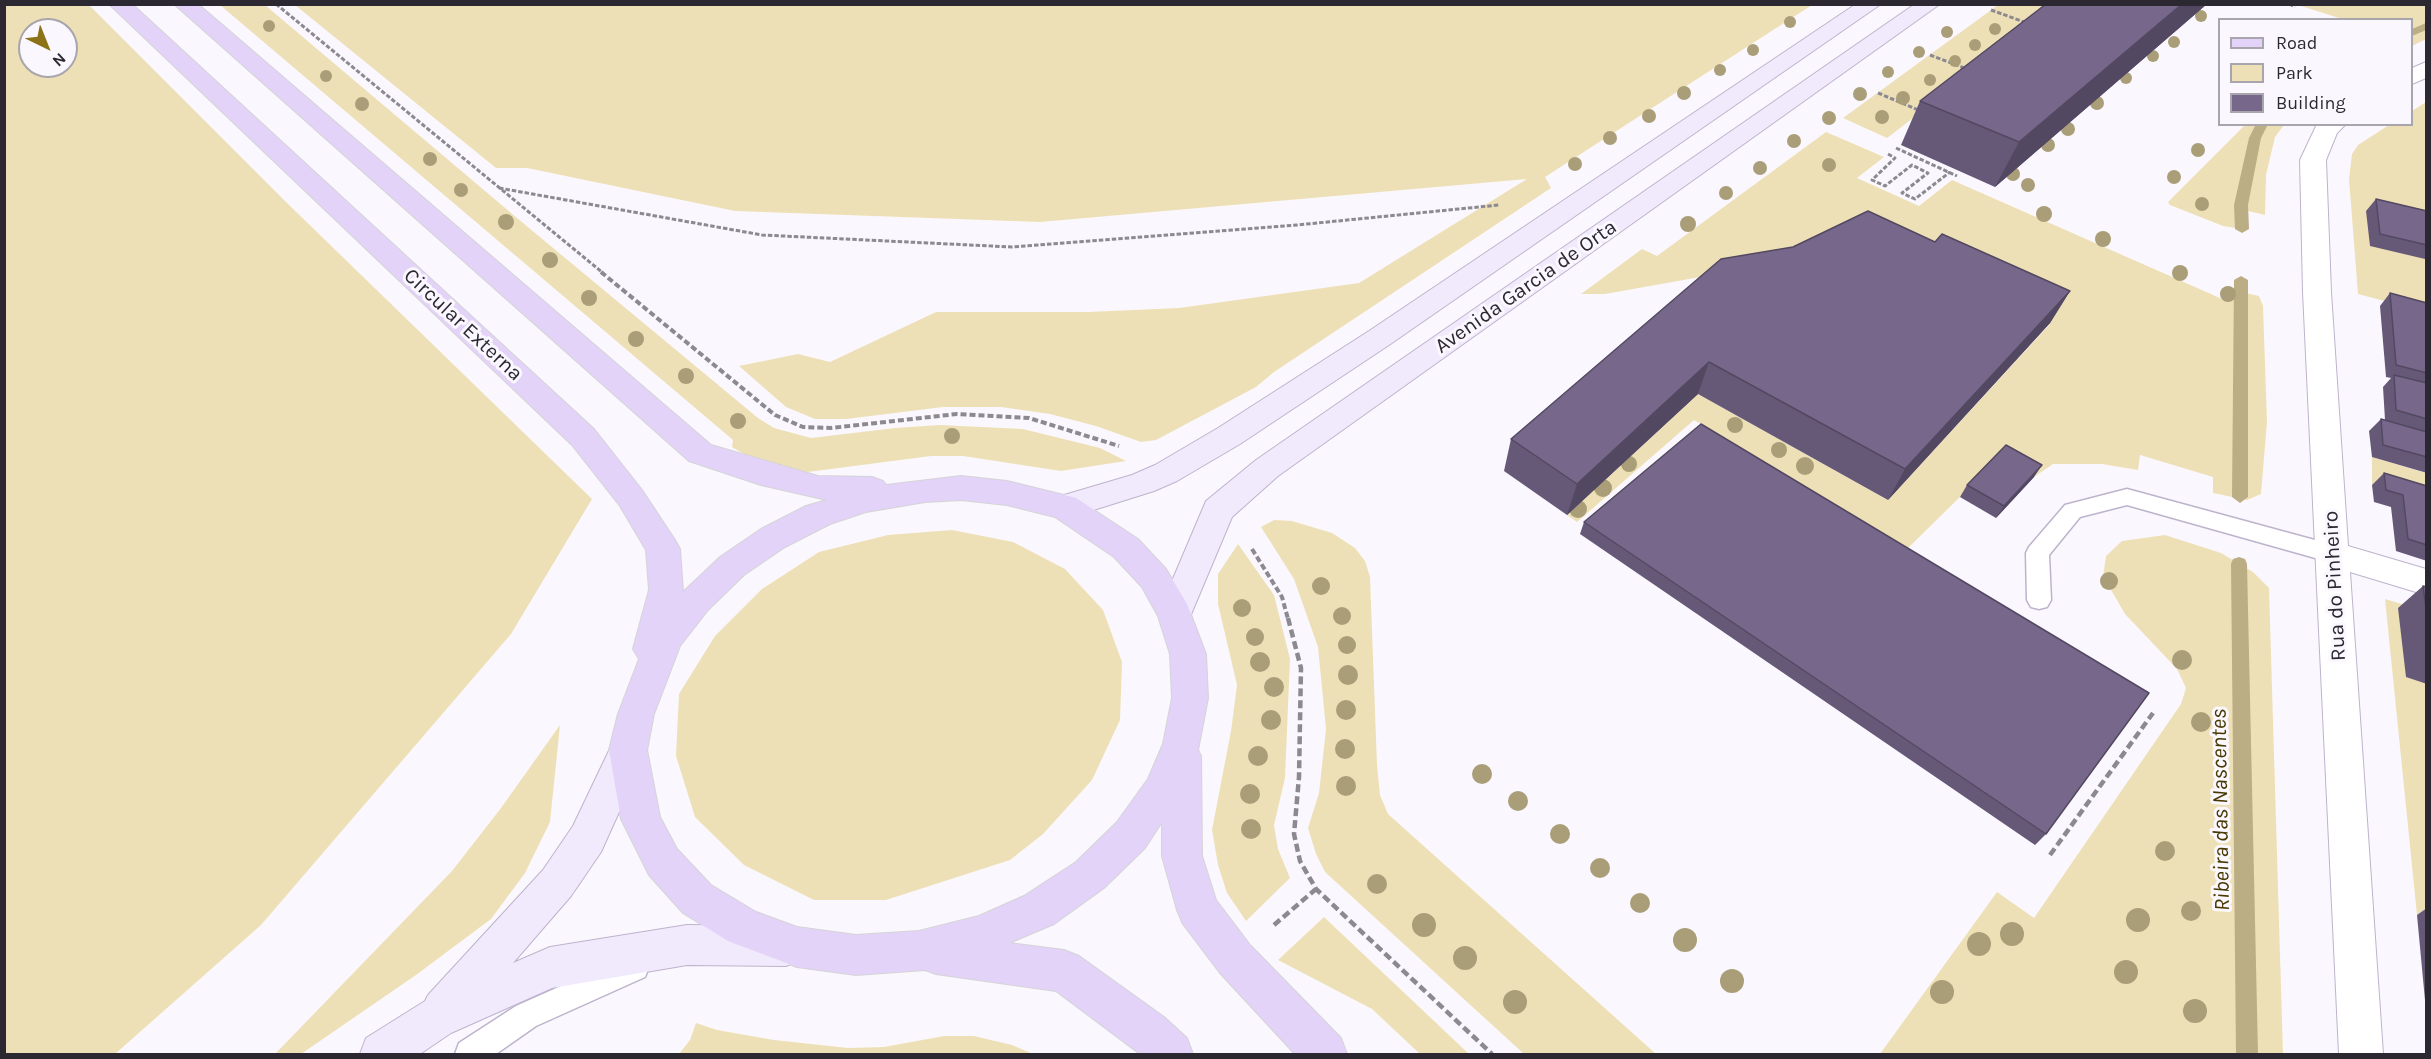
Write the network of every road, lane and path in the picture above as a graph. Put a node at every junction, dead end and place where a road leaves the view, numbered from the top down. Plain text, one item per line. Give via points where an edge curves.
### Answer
1 (119, 4) edge
2 (184, 4) edge
3 (1871, 4) edge
4 (1930, 4) edge
5 (2289, 4) edge
6 (2295, 7) dead end
7 (1991, 10) dead end
8 (2033, 26) edge
9 (1930, 55) dead end
10 (2427, 69) edge
11 (1974, 72) edge
12 (2413, 76) edge
13 (1878, 93) dead end
14 (1922, 112) dead end
15 (2331, 126) edge
16 (1896, 148) dead end
17 (1888, 154) dead end
18 (1950, 172) junction
19 (1958, 176) dead end
20 (499, 188) dead end
21 (1572, 205) junction
22 (925, 490) junction
23 (1065, 507) junction
24 (2334, 554) junction
25 (2427, 582) edge
26 (2039, 600) dead end
27 (1175, 614) junction
28 (2153, 712) dead end
29 (632, 732) junction
30 (1182, 744) junction
31 (2050, 855) dead end
32 (1316, 889) dead end
33 (1270, 928) dead end
34 (687, 945) junction
35 (797, 946) junction
36 (919, 951) junction
37 (436, 1018) junction
38 (1156, 1047) edge
39 (382, 1054) edge
40 (470, 1054) edge
41 (1325, 1054) edge
42 (2361, 1054) edge

1 - 29 main road, Circular Externa via 583,437 632,498 663,549 666,590
2 - 22 main road via 700,453 818,488
3 - 21 main road, Avenida Garcia de Orta
4 - 27 main road, Avenida Garcia de Orta via 1267,468 1218,510
5 - 6 path
7 - 8 path
9 - 11 path
10 - 12 street
13 - 14 path
15 - 24 street, Rua do Pinheiro via 2313,160 2317,292
16 - 18 path
17 - 18 path via 1895,158 1872,180 1885,186 1912,165 1928,173 1902,193 1916,200
18 - 19 path
20 - 21 path via 762,235 1012,247 1501,205
21 - 23 main road, Avenida Garcia de Orta via 1380,338 1228,436 1151,480
22 - 23 main road via 960,488 1007,493
22 - 29 main road via 865,500 818,515 773,538 732,566 696,600 665,639
23 - 27 main road via 1126,548 1154,578
24 - 25 street
24 - 26 lane via 2127,497 2073,511 2037,553
24 - 42 street, Rua do Pinheiro
27 - 30 main road via 1188,654 1190,698
28 - 31 path
29 - 35 main road via 641,819 663,862 697,899 743,927
29 - 37 main road via 587,839 556,883
30 - 36 main road via 1162,790 1131,835 1090,875 1039,910 981,935
30 - 41 main road via 1182,856 1198,910 1235,959
32 - 33 path
34 - 35 main road
34 - 37 main road via 550,968
34 - 40 lane via 526,1016
35 - 36 main road via 856,955
36 - 38 main road via 1064,971
37 - 39 main road

